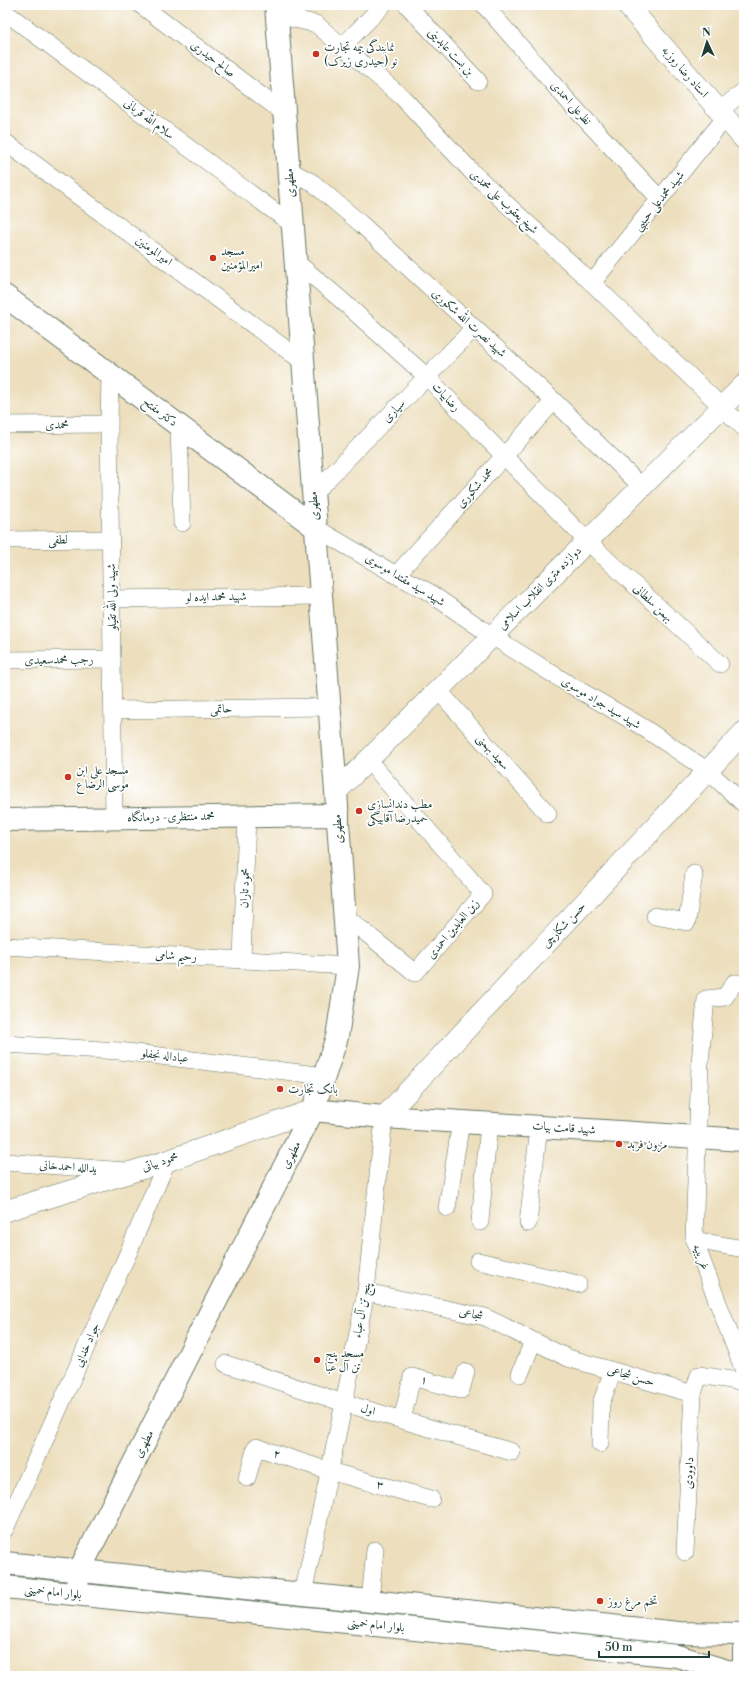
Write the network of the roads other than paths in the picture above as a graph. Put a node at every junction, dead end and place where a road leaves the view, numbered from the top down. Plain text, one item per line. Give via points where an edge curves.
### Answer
1 (8, 5) edge
2 (141, 5) edge
3 (383, 5) edge
4 (407, 5) edge
5 (484, 5) edge
6 (627, 5) edge
7 (276, 10) edge
8 (5, 11) edge
9 (342, 47) junction
10 (478, 81) dead end
11 (744, 90) edge
12 (284, 113) junction
13 (722, 115) junction
14 (744, 139) edge
15 (5, 142) edge
16 (288, 170) junction
17 (660, 199) junction
18 (293, 225) junction
19 (296, 262) junction
20 (592, 283) junction
21 (5, 296) edge
22 (474, 328) junction
23 (302, 361) junction
24 (110, 375) junction
25 (427, 377) junction
26 (744, 385) edge
27 (554, 401) junction
28 (722, 407) junction
29 (109, 424) junction
30 (5, 425) edge
31 (179, 426) junction
32 (744, 428) edge
33 (504, 456) junction
34 (642, 487) junction
35 (313, 494) junction
36 (182, 523) dead end
37 (316, 528) junction
38 (111, 539) junction
39 (5, 540) edge
40 (587, 541) junction
41 (396, 575) junction
42 (321, 596) junction
43 (112, 599) junction
44 (492, 636) junction
45 (112, 659) junction
46 (5, 660) edge
47 (720, 664) dead end
48 (438, 690) junction
49 (330, 707) junction
50 (113, 710) junction
51 (744, 732) edge
52 (368, 760) junction
53 (708, 771) junction
54 (336, 792) junction
55 (744, 804) edge
56 (548, 814) dead end
57 (338, 815) junction
58 (248, 816) junction
59 (114, 818) junction
60 (5, 820) edge
61 (694, 874) dead end
62 (344, 915) junction
63 (655, 916) dead end
64 (5, 946) edge
65 (242, 960) junction
66 (348, 966) junction
67 (744, 983) edge
68 (5, 1044) edge
69 (325, 1076) junction
70 (313, 1110) junction
71 (384, 1117) junction
72 (461, 1122) junction
73 (489, 1124) junction
74 (539, 1127) junction
75 (697, 1137) junction
76 (744, 1140) edge
77 (167, 1160) junction
78 (5, 1162) edge
79 (132, 1172) junction
80 (447, 1208) dead end
81 (6, 1212) edge
82 (480, 1222) dead end
83 (528, 1223) dead end
84 (694, 1240) junction
85 (744, 1249) edge
86 (478, 1261) dead end
87 (578, 1284) dead end
88 (366, 1292) junction
89 (534, 1341) junction
90 (568, 1358) joint
91 (226, 1364) dead end
92 (613, 1371) junction
93 (744, 1371) edge
94 (466, 1372) dead end
95 (520, 1374) dead end
96 (744, 1382) edge
97 (693, 1394) junction
98 (344, 1403) junction
99 (402, 1420) junction
100 (600, 1444) dead end
101 (512, 1452) dead end
102 (329, 1471) junction
103 (247, 1478) dead end
104 (431, 1499) dead end
105 (5, 1529) edge
106 (375, 1550) dead end
107 (685, 1552) dead end
108 (5, 1563) edge
109 (79, 1571) junction
110 (5, 1587) edge
111 (76, 1594) junction
112 (303, 1594) junction
113 (370, 1601) junction
114 (744, 1634) edge
115 (744, 1650) edge
116 (744, 1668) edge
117 (744, 1676) edge

1 - 8 street
2 - 12 street, صالح حیدری
3 - 9 street
4 - 10 street, بن بست عابدینی
5 - 17 street, نظرعلی احمدی via 569,102
6 - 13 street, استاد رضا روزبه
7 - 9 street, شیخ یعقوب علی محمدی via 316,24
7 - 12 main road, مطهری
8 - 18 street, سلام الله قربانی
9 - 20 street, شیخ یعقوب علی محمدی via 402,97 474,174
11 - 13 street, شهید محمدعلی حبیبی
12 - 16 main road, مطهری
13 - 14 street, استاد رضا روزبه
13 - 17 street, شهید محمدعلی حبیبی
15 - 23 street, امیرالمومنین
16 - 18 main road, مطهری
16 - 22 street, شهید نصرت الله شکوری via 313,183
17 - 20 street, شهید محمدعلی حبیبی
18 - 19 main road, مطهری
19 - 23 main road, مطهری
19 - 25 street, رضابیات
20 - 28 street, شیخ یعقوب علی محمدی
21 - 24 main road, دکتر مفتح
22 - 25 street, سیاری
22 - 27 street, شهید نصرت الله شکوری
23 - 35 main road, مطهری
24 - 29 street, شهید ولی الله تقیلو
24 - 31 main road, دکتر مفتح
25 - 33 street, رضابیات
25 - 35 street, سیاری
26 - 28 street, دوازده متری انقلاب اسلامی
27 - 33 street, محمد شکوری
27 - 34 street, شهید نصرت الله شکوری
28 - 32 street, شیخ یعقوب علی محمدی
28 - 34 street, دوازده متری انقلاب اسلامی
29 - 30 street, محمدی
29 - 38 street, شهید ولی الله تقیلو
31 - 36 street
31 - 37 main road, دکتر مفتح
33 - 40 street, رضابیات
33 - 41 street, محمد شکوری
34 - 40 street, دوازده متری انقلاب اسلامی
35 - 37 main road, مطهری
37 - 41 street, شهید سید مقتدا موسوی
37 - 42 main road, مطهری
38 - 39 street, لطفی
38 - 43 street, شهید ولی الله تقیلو
40 - 44 street, دوازده متری انقلاب اسلامی
40 - 47 street, بهمن سلطانی
41 - 44 street, شهید سید مقتدا موسوی via 427,591
42 - 43 street, شهید محمد ایده لو
42 - 49 main road, مطهری
43 - 45 street, شهید ولی الله تقیلو
44 - 48 street, دوازده متری انقلاب اسلامی
44 - 53 street, شهید سید جواد موسوی via 567,684 641,726
45 - 46 street, رجب محمدسعیدی
45 - 50 street, شهید ولی الله تقیلو
48 - 52 street, دوازده متری انقلاب اسلامی
48 - 56 street, سعید بهمنی
49 - 50 street, حاتمی
49 - 54 main road, مطهری
50 - 59 street, شهید ولی الله تقیلو
51 - 53 street, حسن شکارچی
52 - 54 street, دوازده متری انقلاب اسلامی
52 - 62 street, زین العابدین احمدی via 483,894 415,973
53 - 55 street, شهید سید جواد موسوی
53 - 71 street, حسن شکارچی
54 - 57 main road, مطهری
57 - 58 main road, محمد منتظری- درمانگاه
57 - 62 main road, مطهری
58 - 59 main road, محمد منتظری- درمانگاه
58 - 65 street, محمود تاران
59 - 60 main road, محمد منتظری- درمانگاه
61 - 63 street via 687,922
62 - 66 main road, مطهری
64 - 65 street, رحیم شامی
65 - 66 street, رحیم شامی
66 - 69 main road, مطهری via 337,1037
67 - 75 street, غریبیه via 734,982 725,997 706,999
68 - 69 street, عباداله نجفلو via 120,1051
69 - 70 main road, مطهری
70 - 71 main road, شهید قامت بیات
70 - 77 street, محمود بیاتی
70 - 109 main road, مطهری
71 - 72 main road, شهید قامت بیات
71 - 88 street, پنج تن آل عباء
72 - 73 main road, شهید قامت بیات
72 - 80 street
73 - 74 main road, شهید قامت بیات
73 - 82 street
74 - 75 main road, شهید قامت بیات
74 - 83 street
75 - 76 main road, شهید قامت بیات
75 - 84 street, غریبیه
77 - 79 street, محمود بیاتی
77 - 105 street, جواد خدایی
78 - 79 street, یدالله احمدخانی
79 - 81 street, محمود بیاتی
84 - 85 street
84 - 93 street, غریبیه
86 - 87 street
88 - 89 street, شجاعی via 485,1317
88 - 98 street, پنج تن آل عباء
89 - 90 street, شجاعی
89 - 95 street
90 - 92 street, حسن شجاعی
91 - 98 street, اول
92 - 97 street, حسن شجاعی
92 - 100 street via 601,1403
94 - 99 street, ۱ via 461,1390 412,1377
96 - 97 street, داوودی via 699,1375
97 - 107 street, داوودی
98 - 99 street, اول
98 - 102 street, پنج تن آل عباء
99 - 101 street, اول
102 - 103 street, ۲ via 256,1447
102 - 104 street, ۳
102 - 112 street, پنج تن آل عباء
106 - 113 street
108 - 109 main road, بلوار امام خمینی
109 - 111 main road, مطهری
109 - 112 main road, بلوار امام خمینی
110 - 111 main road, بلوار امام خمینی
111 - 117 main road, بلوار امام خمینی via 677,1656
112 - 113 main road, بلوار امام خمینی
113 - 114 main road, بلوار امام خمینی via 679,1632
115 - 116 main road

